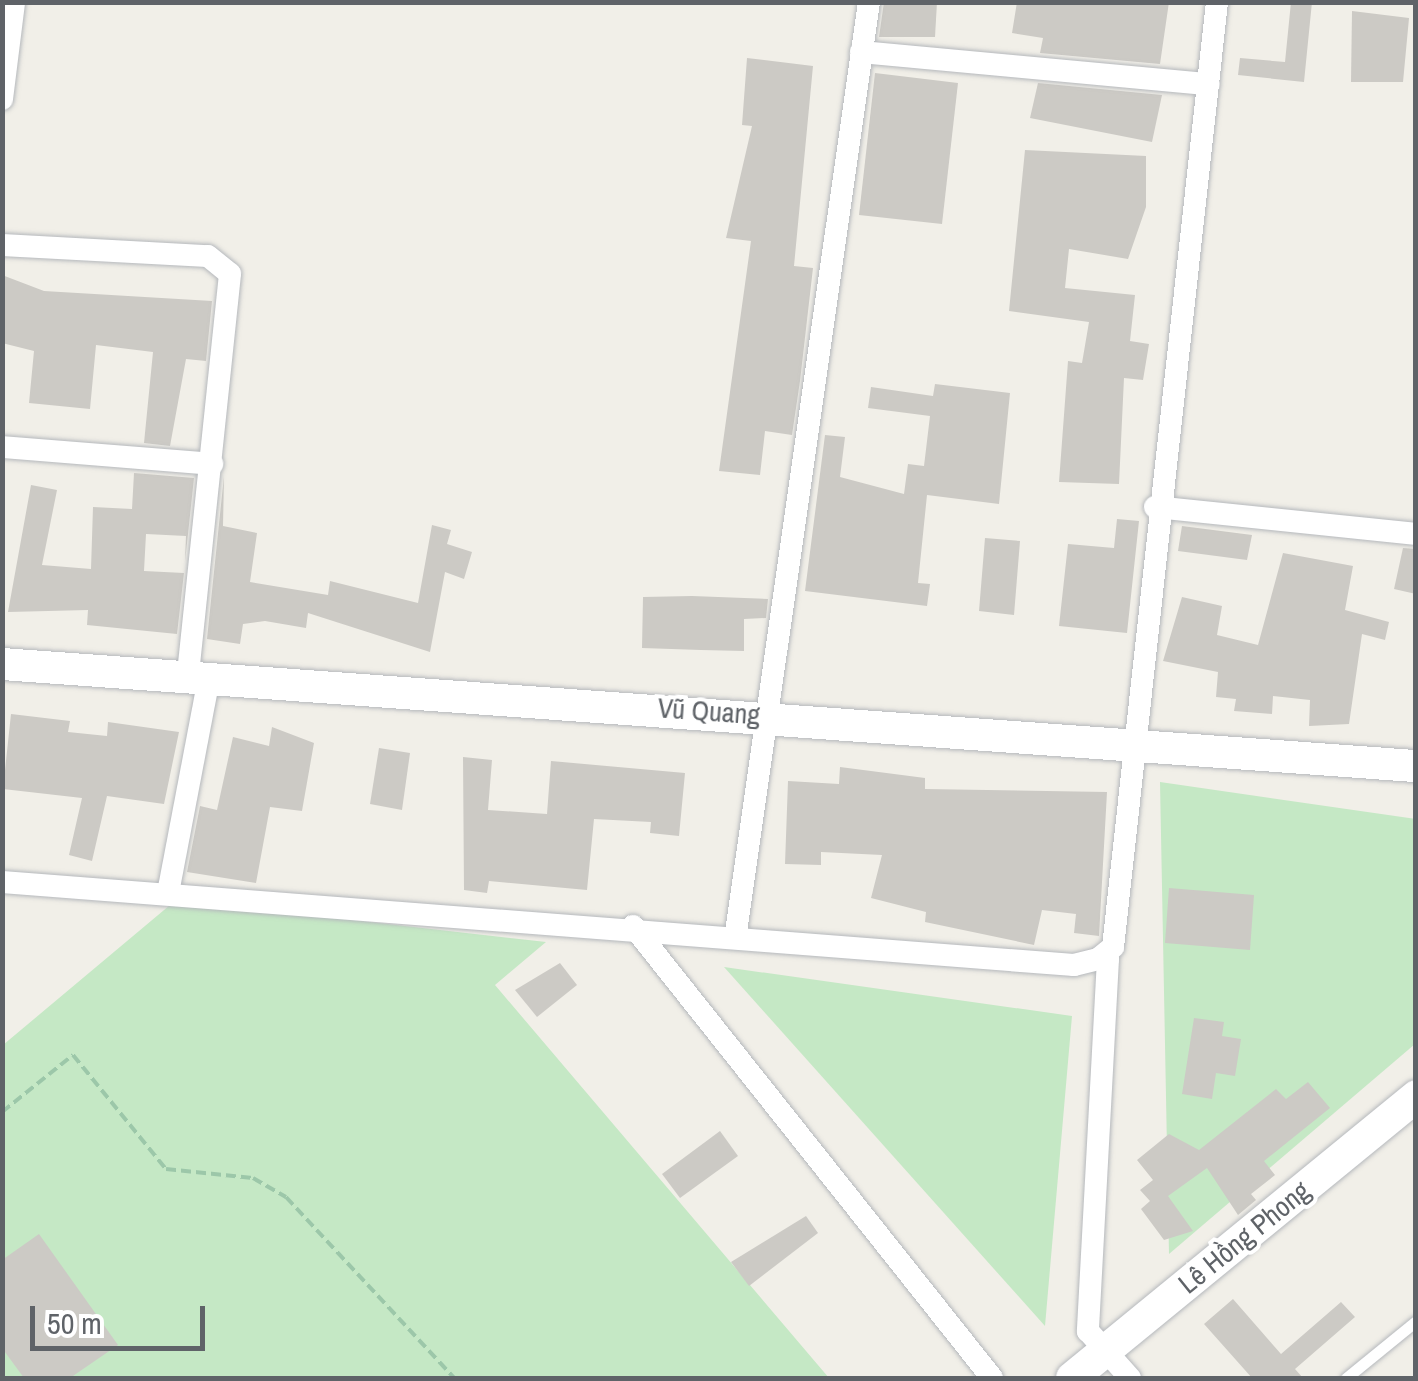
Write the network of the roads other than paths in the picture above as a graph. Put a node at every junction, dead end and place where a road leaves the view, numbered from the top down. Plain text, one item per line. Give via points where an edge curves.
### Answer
1 (14, 2) edge
2 (869, 2) edge
3 (1217, 2) edge
4 (861, 52) junction
5 (6, 64) edge
6 (1209, 84) junction
7 (2, 99) edge
8 (2, 245) edge
9 (2, 447) edge
10 (212, 464) junction
11 (1155, 507) junction
12 (1416, 534) edge
13 (2, 664) edge
14 (199, 678) junction
15 (769, 715) junction
16 (1135, 740) junction
17 (1416, 766) edge
18 (2, 882) edge
19 (168, 893) junction
20 (634, 926) junction
21 (736, 932) junction
22 (1098, 960) junction
23 (1416, 1096) edge
24 (1416, 1322) edge
25 (1102, 1354) junction
26 (992, 1378) edge
27 (1072, 1378) edge
28 (1130, 1378) edge
29 (1346, 1378) edge

1 - 5 street
2 - 4 street
3 - 6 street
4 - 6 street
4 - 15 street
5 - 7 street
6 - 11 street
8 - 10 street via 225,264 233,284
9 - 10 street
10 - 14 street
11 - 12 street
11 - 16 street
13 - 14 main road, Vũ Quang
14 - 15 main road, Vũ Quang
14 - 19 street
15 - 16 main road, Vũ Quang
15 - 21 street
16 - 17 main road, Vũ Quang
16 - 22 street via 1113,947
18 - 19 street
19 - 20 street
20 - 21 street
20 - 26 street
21 - 22 street via 1074,965
22 - 25 street via 1108,960 1088,1331
23 - 25 main road, Lê Hồng Phong
24 - 29 lane
25 - 27 main road, Lê Hồng Phong
25 - 28 street

